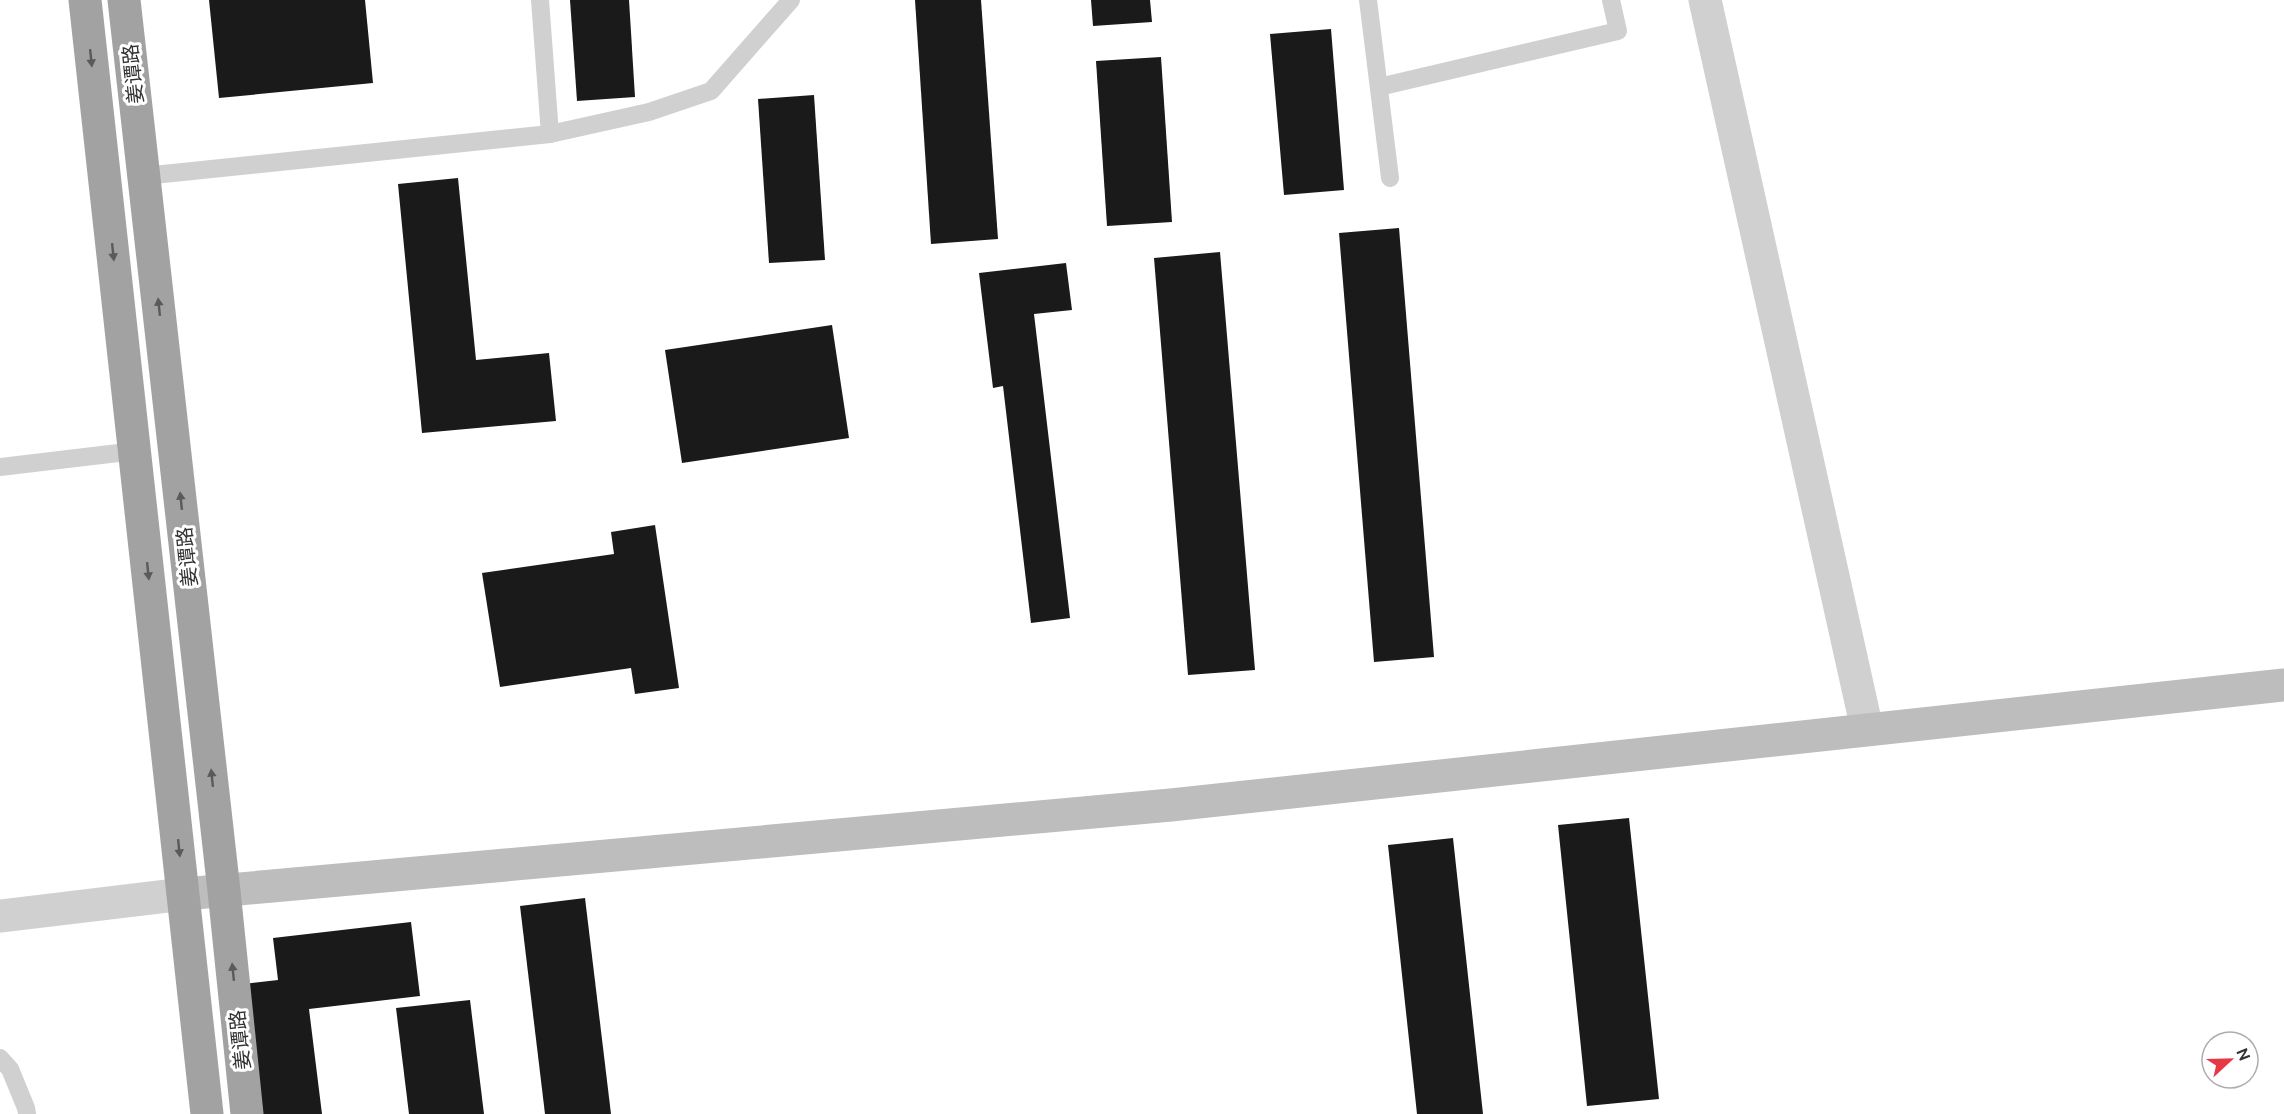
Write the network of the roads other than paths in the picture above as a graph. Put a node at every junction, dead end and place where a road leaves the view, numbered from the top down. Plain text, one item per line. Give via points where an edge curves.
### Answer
1 (85, 0) edge
2 (124, 0) edge
3 (540, 0) edge
4 (790, 0) edge
5 (1368, 0) edge
6 (1611, 0) edge
7 (1705, 0) edge
8 (1379, 87) junction
9 (550, 134) junction
10 (144, 176) junction
11 (1390, 178) dead end
12 (135, 451) junction
13 (0, 467) edge
14 (2284, 685) edge
15 (1867, 729) junction
16 (224, 891) junction
17 (184, 894) junction
18 (0, 916) edge
19 (0, 1058) edge
20 (27, 1114) edge
21 (207, 1114) edge
22 (247, 1114) edge

1 -> 12 highway, 姜谭路
2 - 10 highway, 姜谭路
3 - 9 lane
4 - 9 lane via 711,91 649,112
5 - 8 lane
6 - 8 lane via 1618,31
7 - 15 street
8 - 11 lane
9 - 10 lane
16 -> 10 highway, 姜谭路
12 - 13 lane
12 -> 17 highway, 姜谭路
14 - 15 main road
15 - 16 main road via 1171,805
16 - 17 main road
22 -> 16 highway, 姜谭路
17 - 18 street
17 - 21 highway, 姜谭路
19 - 20 lane via 10,1069

